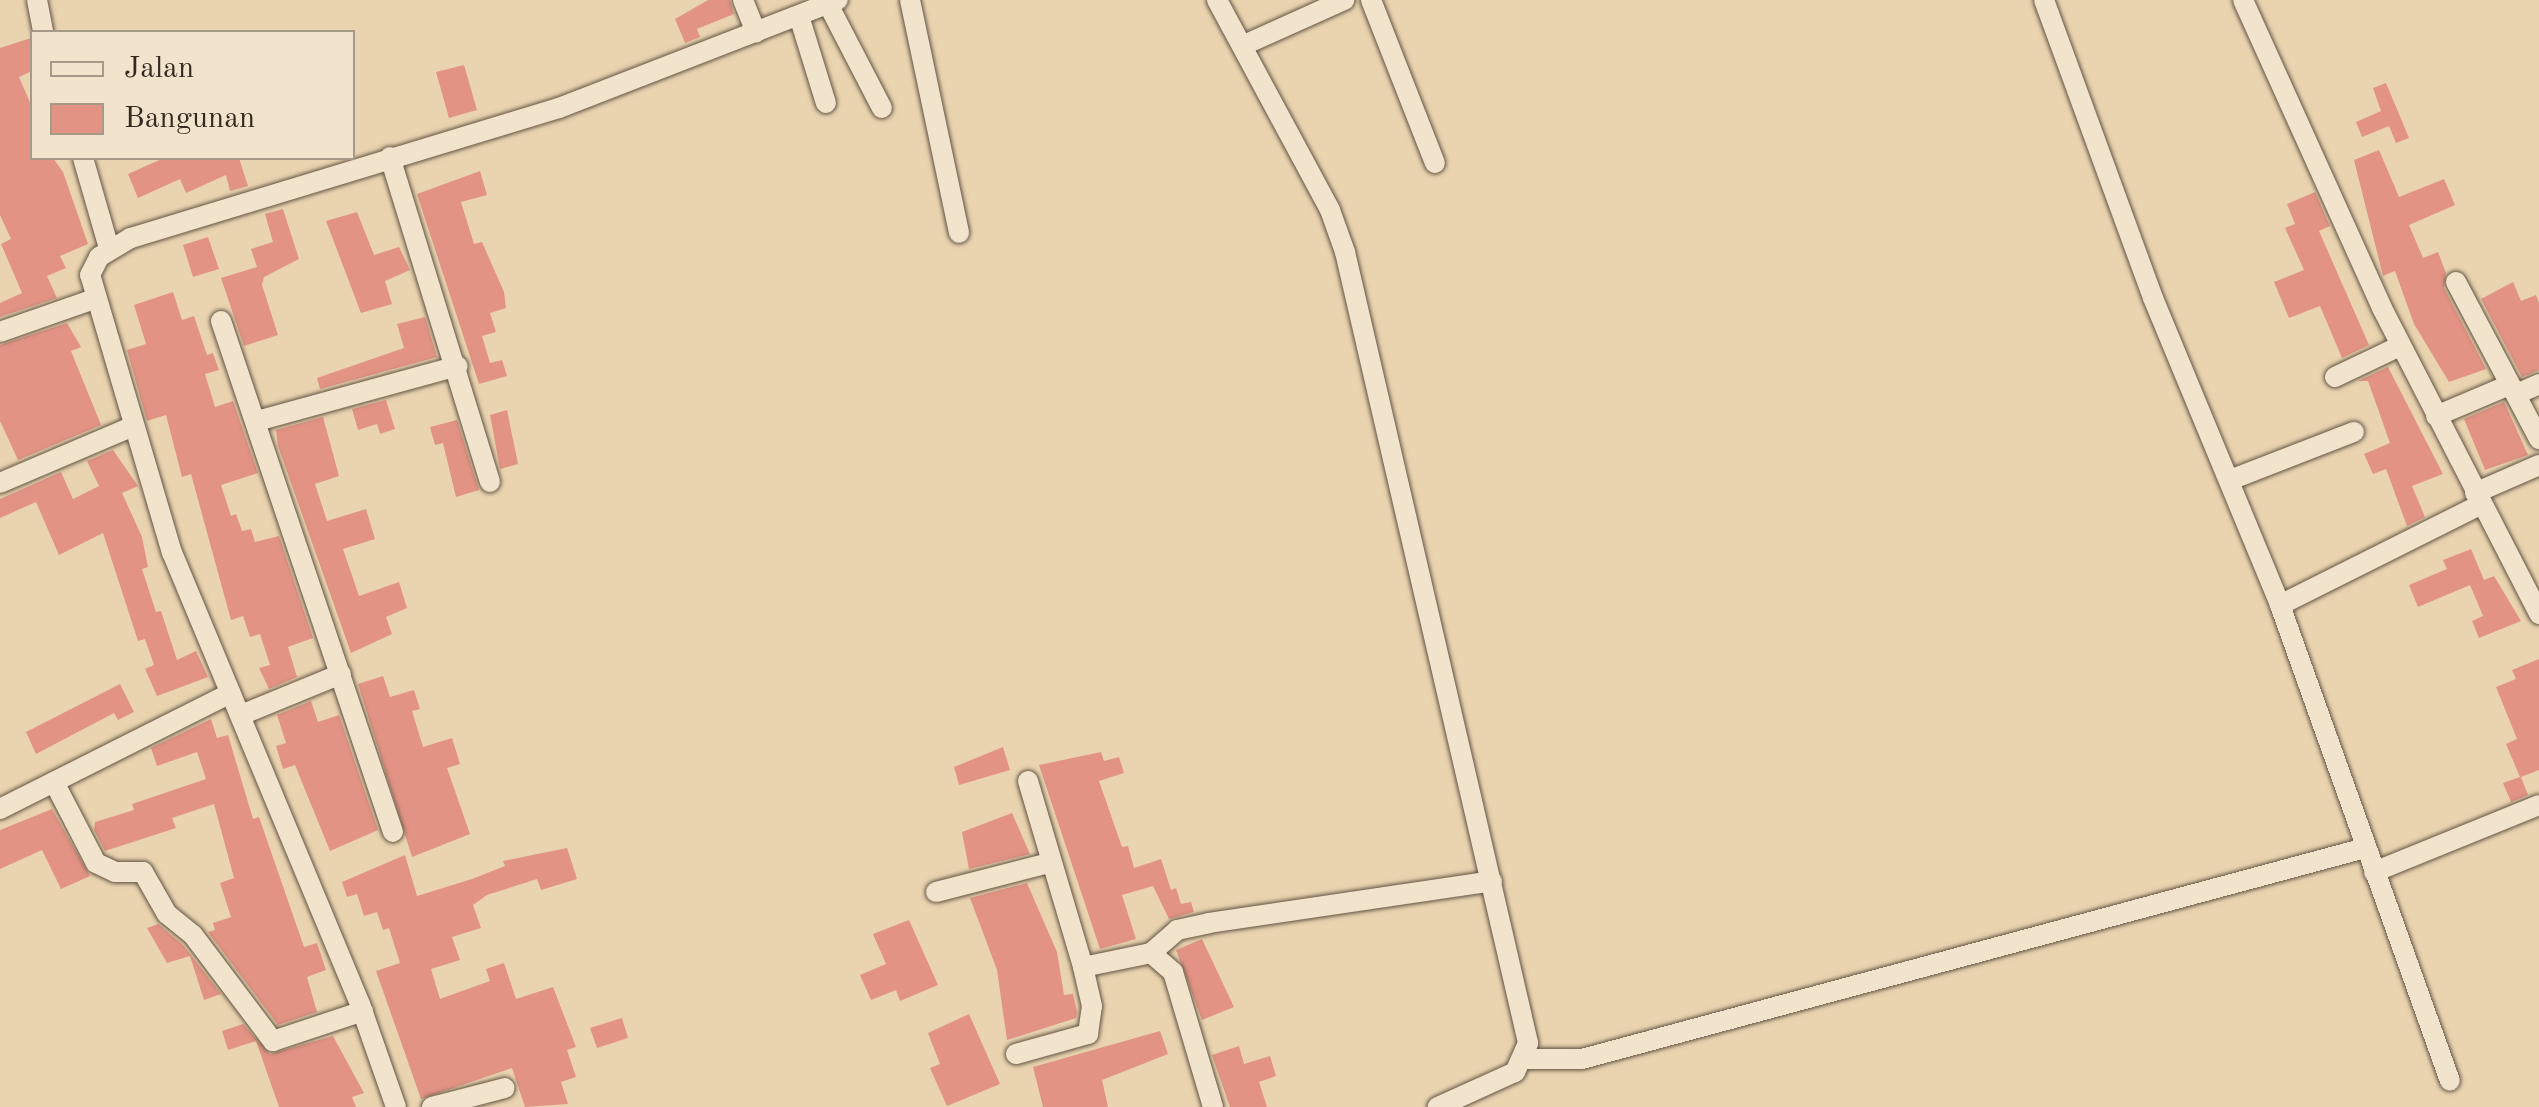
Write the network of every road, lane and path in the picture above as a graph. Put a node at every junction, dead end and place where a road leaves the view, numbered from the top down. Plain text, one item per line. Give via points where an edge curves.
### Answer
1 (37, 0) edge
2 (743, 0) edge
3 (910, 0) edge
4 (1217, 0) edge
5 (1344, 0) edge
6 (1371, 0) edge
7 (2044, 0) edge
8 (2243, 0) edge
9 (833, 2) edge
10 (1292, 9) edge
11 (799, 16) junction
12 (43, 30) edge
13 (756, 33) junction
14 (1244, 45) junction
15 (826, 103) dead end
16 (882, 108) dead end
17 (390, 157) junction
18 (84, 160) edge
19 (1435, 163) dead end
20 (958, 233) dead end
21 (109, 248) junction
22 (2456, 282) dead end
23 (94, 299) junction
24 (221, 320) dead end
25 (0, 332) edge
26 (2400, 346) junction
27 (458, 366) junction
28 (2335, 377) dead end
29 (2522, 388) edge
30 (2436, 416) junction
31 (258, 421) junction
32 (131, 427) junction
33 (2354, 432) dead end
34 (2539, 440) edge
35 (2539, 465) edge
36 (2230, 480) junction
37 (490, 482) dead end
38 (0, 483) edge
39 (2478, 499) junction
40 (2531, 580) edge
41 (2280, 605) junction
42 (2539, 614) edge
43 (341, 674) junction
44 (231, 694) junction
45 (240, 715) junction
46 (1028, 781) dead end
47 (54, 782) junction
48 (2539, 805) edge
49 (0, 809) edge
50 (393, 832) dead end
51 (2365, 848) junction
52 (1048, 863) junction
53 (2374, 872) junction
54 (1492, 881) junction
55 (936, 892) dead end
56 (1151, 954) junction
57 (1083, 967) junction
58 (363, 1011) junction
59 (1016, 1054) dead end
60 (1526, 1059) junction
61 (2450, 1081) dead end
62 (506, 1088) dead end
63 (396, 1107) edge
64 (432, 1107) edge
65 (1212, 1107) edge
66 (1438, 1107) edge

1 - 12 street
2 - 13 street
3 - 20 street
4 - 14 street
5 - 10 street
6 - 19 street
7 - 36 street via 2153,298
8 - 26 street
9 - 11 street
9 - 16 street
10 - 14 street
11 - 13 street
11 - 15 street
13 - 17 street via 559,108
14 - 54 street via 1345,252
17 - 21 street
17 - 27 street
18 - 21 street
21 - 23 street via 90,275
22 - 29 street
23 - 25 street
23 - 32 street
24 - 31 street
26 - 28 street
26 - 30 street
27 - 31 street
27 - 37 street
29 - 30 street
29 - 34 street
30 - 39 street
31 - 43 street
32 - 38 street
32 - 44 street via 172,553
33 - 36 street
35 - 39 street
36 - 41 street
39 - 40 street
39 - 41 street
40 - 42 street
41 - 51 street
43 - 45 street
43 - 50 street
44 - 45 street
44 - 47 street
45 - 58 street
46 - 52 street
47 - 49 street
47 - 58 street via 96,863 115,872 143,872 167,914 193,935 273,1041
48 - 53 street
51 - 53 street
51 - 60 street via 1582,1060
52 - 55 street
52 - 57 street
53 - 61 street
54 - 56 street via 1209,922 1176,930
54 - 60 street
56 - 57 street
56 - 65 street via 1184,988
57 - 59 street via 1092,1006 1088,1034
58 - 63 street
60 - 66 street via 1515,1072
62 - 64 street

